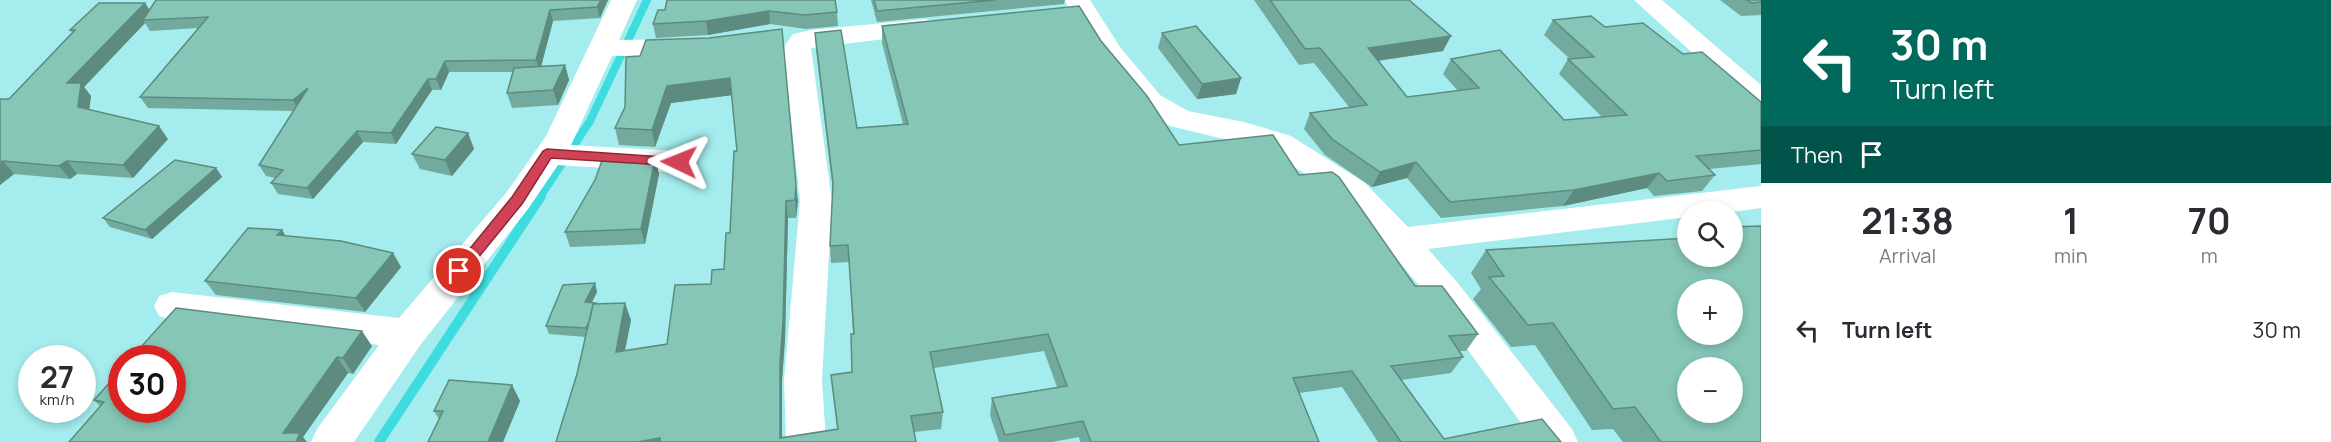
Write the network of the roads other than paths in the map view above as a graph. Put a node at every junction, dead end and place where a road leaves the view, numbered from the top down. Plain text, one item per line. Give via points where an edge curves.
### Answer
1 (624, 0) edge
2 (1647, 0) edge
3 (1080, 6) edge
4 (1048, 15) edge
5 (955, 24) edge
6 (711, 45) edge
7 (608, 49) junction
8 (1761, 100) edge
9 (553, 154) junction
10 (679, 162) dead end
11 (1761, 197) edge
12 (1402, 240) junction
13 (172, 306) dead end
14 (408, 334) junction
15 (331, 442) edge
16 (806, 442) edge
17 (1558, 442) edge

1 - 7 street
2 - 8 street
3 - 4 street
3 - 12 street via 1150,102 1180,119 1280,143 1354,191
5 - 16 street via 791,38 797,48 816,201 803,380
6 - 7 street
7 - 9 street
9 - 10 street
9 - 14 street
11 - 12 street
12 - 17 street
13 - 14 street
14 - 15 street

